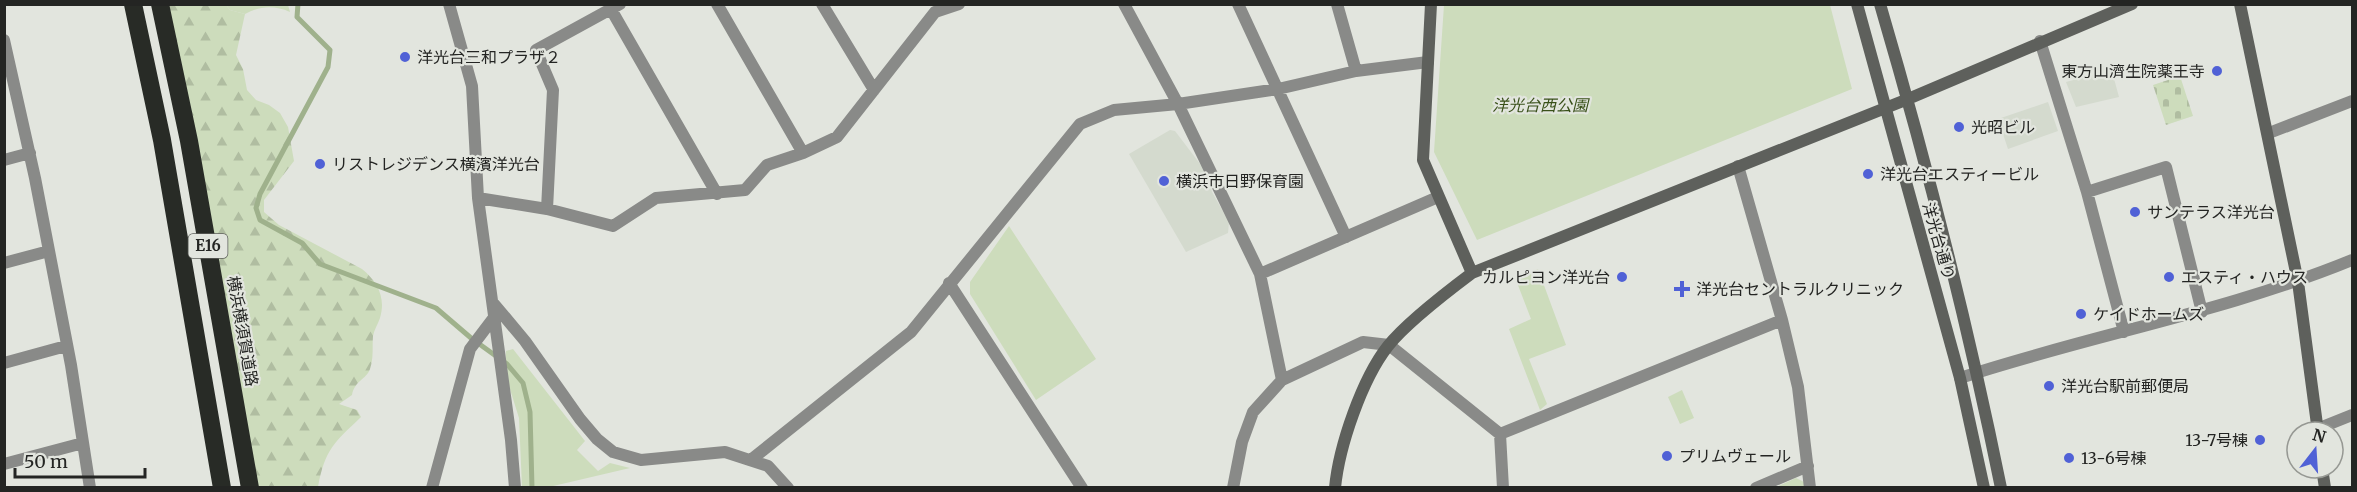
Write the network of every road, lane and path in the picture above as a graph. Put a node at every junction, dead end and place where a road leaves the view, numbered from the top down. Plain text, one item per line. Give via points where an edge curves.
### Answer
1 (133, 4) edge
2 (160, 4) edge
3 (449, 4) edge
4 (717, 4) edge
5 (822, 4) edge
6 (958, 4) edge
7 (1124, 4) edge
8 (1238, 4) edge
9 (1338, 4) edge
10 (1431, 4) edge
11 (1857, 4) edge
12 (1880, 4) edge
13 (2132, 4) edge
14 (2240, 4) edge
15 (616, 8) edge
16 (933, 8) edge
17 (4, 40) edge
18 (2040, 41) junction
19 (7, 62) edge
20 (1428, 62) junction
21 (1356, 71) junction
22 (1278, 89) junction
23 (874, 90) junction
24 (1908, 99) junction
25 (2352, 101) edge
26 (1179, 104) junction
27 (1883, 107) junction
28 (2269, 133) junction
29 (30, 153) junction
30 (803, 153) junction
31 (4, 160) edge
32 (1738, 166) junction
33 (2087, 192) junction
34 (717, 194) junction
35 (1438, 197) junction
36 (478, 198) junction
37 (547, 209) junction
38 (1346, 237) junction
39 (49, 251) junction
40 (2352, 260) edge
41 (4, 263) edge
42 (1260, 273) junction
43 (1472, 273) junction
44 (2298, 282) junction
45 (949, 283) junction
46 (493, 303) junction
47 (2202, 312) junction
48 (495, 316) junction
49 (1782, 320) junction
50 (2124, 332) junction
51 (1389, 345) junction
52 (66, 346) junction
53 (4, 363) edge
54 (1978, 372) junction
55 (1960, 378) junction
56 (1282, 380) junction
57 (2317, 420) edge
58 (1500, 434) junction
59 (83, 443) junction
60 (752, 459) junction
61 (4, 464) edge
62 (1808, 466) junction
63 (90, 488) edge
64 (222, 488) edge
65 (250, 488) edge
66 (432, 488) edge
67 (515, 488) edge
68 (788, 488) edge
69 (1082, 488) edge
70 (1233, 488) edge
71 (1335, 488) edge
72 (1503, 488) edge
73 (1756, 488) edge
74 (1810, 488) edge
75 (1984, 488) edge
76 (2001, 488) edge

1 - 64 highway, E16 via 162,140
2 - 65 highway, 横浜横須賀道路 / E16 via 189,141
3 - 36 street via 472,86
4 - 30 street
5 - 23 street
6 - 16 street
7 - 26 street
8 - 22 street
9 - 21 street
10 - 20 street
11 - 27 street, 洋光台通り
12 - 24 street, 洋光台通り
13 - 18 street
14 - 28 street
15 - 34 street
15 - 37 street via 536,50 554,90
16 - 23 street
17 - 19 street
18 - 24 street
18 - 33 street
19 - 29 street
20 - 21 street
20 - 35 street via 1423,160
21 - 22 street
22 - 26 street
22 - 38 street
23 - 30 street via 837,137
24 - 27 street
24 - 54 street, 洋光台通り
25 - 28 street
26 - 42 street
26 - 45 street via 1114,110 1080,124
27 - 32 street
27 - 55 street, 洋光台通り
28 - 44 street
29 - 31 street
29 - 39 street
30 - 34 street via 767,165 745,190
32 - 43 street
32 - 49 street
33 - 47 street via 2166,167
33 - 50 street
34 - 37 street via 656,198 613,226
35 - 38 street
35 - 43 street
36 - 37 street
36 - 46 street
38 - 42 street
39 - 41 street
39 - 52 street
40 - 44 street
42 - 56 street
43 - 51 street via 1444,293
44 - 47 street
44 - 57 street
45 - 60 street via 911,332
45 - 69 street
46 - 48 street
46 - 60 street via 580,419 613,452 641,460 725,452
47 - 50 street
48 - 66 street via 470,349
48 - 67 street
49 - 58 street
49 - 62 street via 1798,387
50 - 54 street
51 - 56 street via 1363,342 1348,346
51 - 58 street
51 - 71 street via 1362,395 1344,443
52 - 53 street
52 - 59 street
54 - 55 street
54 - 76 street, 洋光台通り
55 - 75 street, 洋光台通り
56 - 70 street via 1253,412 1242,442
58 - 72 street
59 - 61 street
59 - 63 street
60 - 68 street via 768,466
62 - 73 street
62 - 74 street

